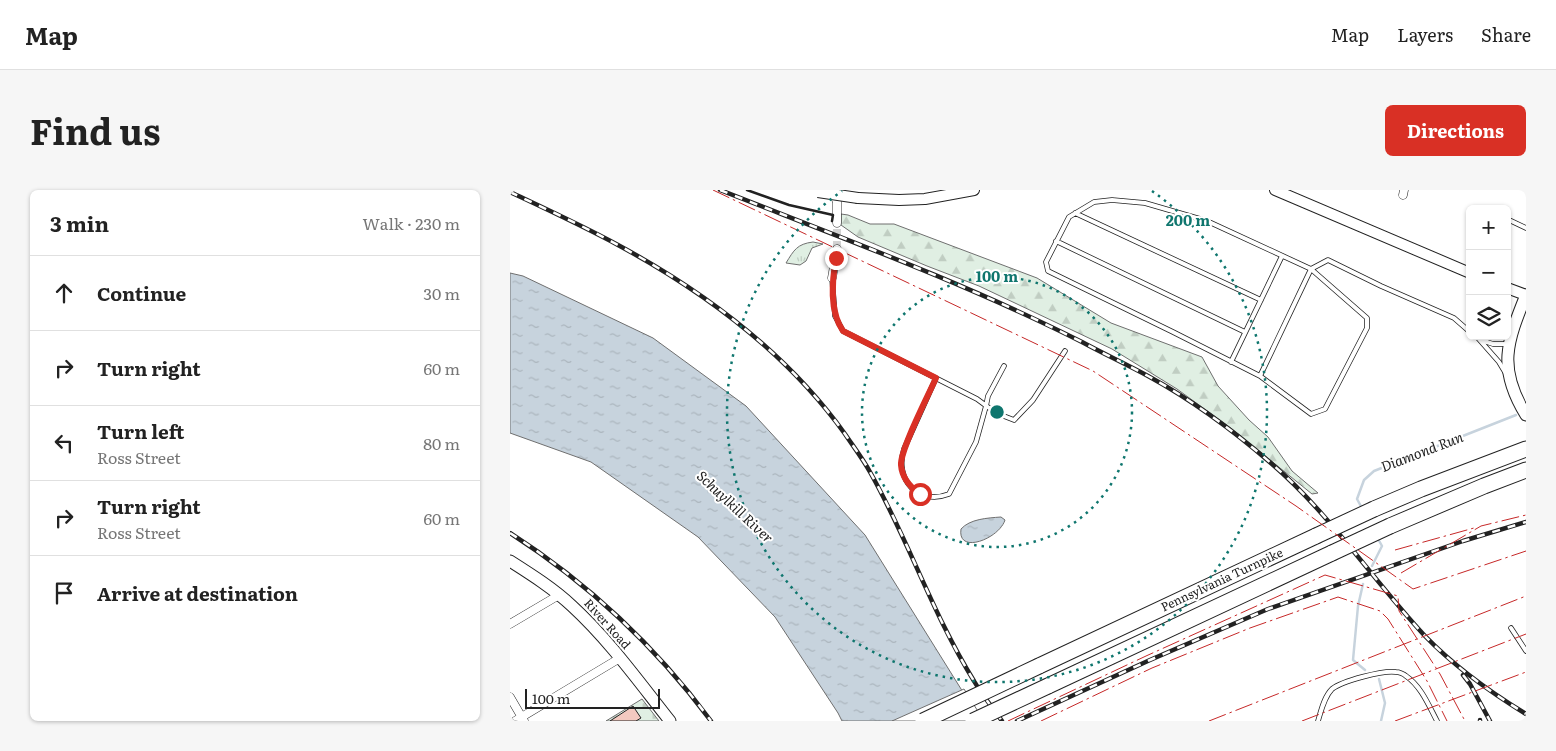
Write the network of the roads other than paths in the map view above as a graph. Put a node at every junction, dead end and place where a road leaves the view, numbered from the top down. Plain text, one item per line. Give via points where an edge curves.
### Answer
1 (833, 190) edge
2 (974, 190) edge
3 (1275, 190) edge
4 (814, 191) edge
5 (1076, 213) junction
6 (1511, 220) edge
7 (837, 223) tunnel mouth
8 (1526, 228) edge
9 (1056, 241) junction
10 (837, 249) tunnel mouth
11 (1282, 256) junction
12 (1310, 269) junction
13 (1466, 271) edge
14 (832, 278) joint
15 (1511, 289) edge
16 (1526, 295) edge
17 (1261, 300) junction
18 (1466, 328) edge
19 (1245, 332) junction
20 (1479, 340) edge
21 (1481, 340) edge
22 (1508, 344) junction
23 (1065, 350) dead end
24 (1231, 362) junction
25 (1004, 366) dead end
26 (1260, 376) junction
27 (936, 378) junction
28 (1510, 380) junction
29 (986, 406) junction
30 (1526, 415) edge
31 (1523, 450) edge
32 (1526, 470) edge
33 (510, 561) edge
34 (559, 595) junction
35 (510, 624) edge
36 (1511, 628) dead end
37 (1526, 651) edge
38 (620, 658) junction
39 (510, 697) edge
40 (520, 720) edge
41 (670, 721) edge
42 (922, 721) edge
43 (973, 721) edge
44 (1318, 721) edge
45 (1437, 721) edge

1 - 7 street
2 - 4 street, bridge via 899,200
3 - 13 street
5 - 9 lane via 1069,217
5 - 11 lane via 1094,202 1145,203 1207,221
5 - 17 lane
6 - 8 lane
9 - 19 lane
9 - 24 lane via 1046,262 1048,271
10 - 14 street
11 - 12 lane
11 - 17 lane
12 - 18 lane via 1328,260 1454,318
12 - 26 lane
12 - 26 lane via 1367,318 1368,328 1325,409 1311,414
14 - 27 lane via 835,316 843,331
15 - 16 street
16 - 22 main road
17 - 19 lane
19 - 24 lane
20 - 28 lane
21 - 22 lane
22 - 28 main road
23 - 29 lane via 1033,400 1014,420
24 - 26 lane
25 - 29 lane
27 - 29 lane
27 - 29 lane via 901,458 902,474 920,494 939,498 949,494 976,442
28 - 30 main road
31 - 42 highway, Pennsylvania Turnpike, bridge via 1374,509
32 - 43 highway, Pennsylvania Turnpike, bridge via 1390,526
33 - 34 main road, River Road
34 - 35 street
34 - 38 main road, River Road via 583,616
36 - 37 lane
38 - 40 street
38 - 41 main road, River Road
39 - 40 street
44 - 45 lane via 1332,689 1361,677 1397,672 1416,685

